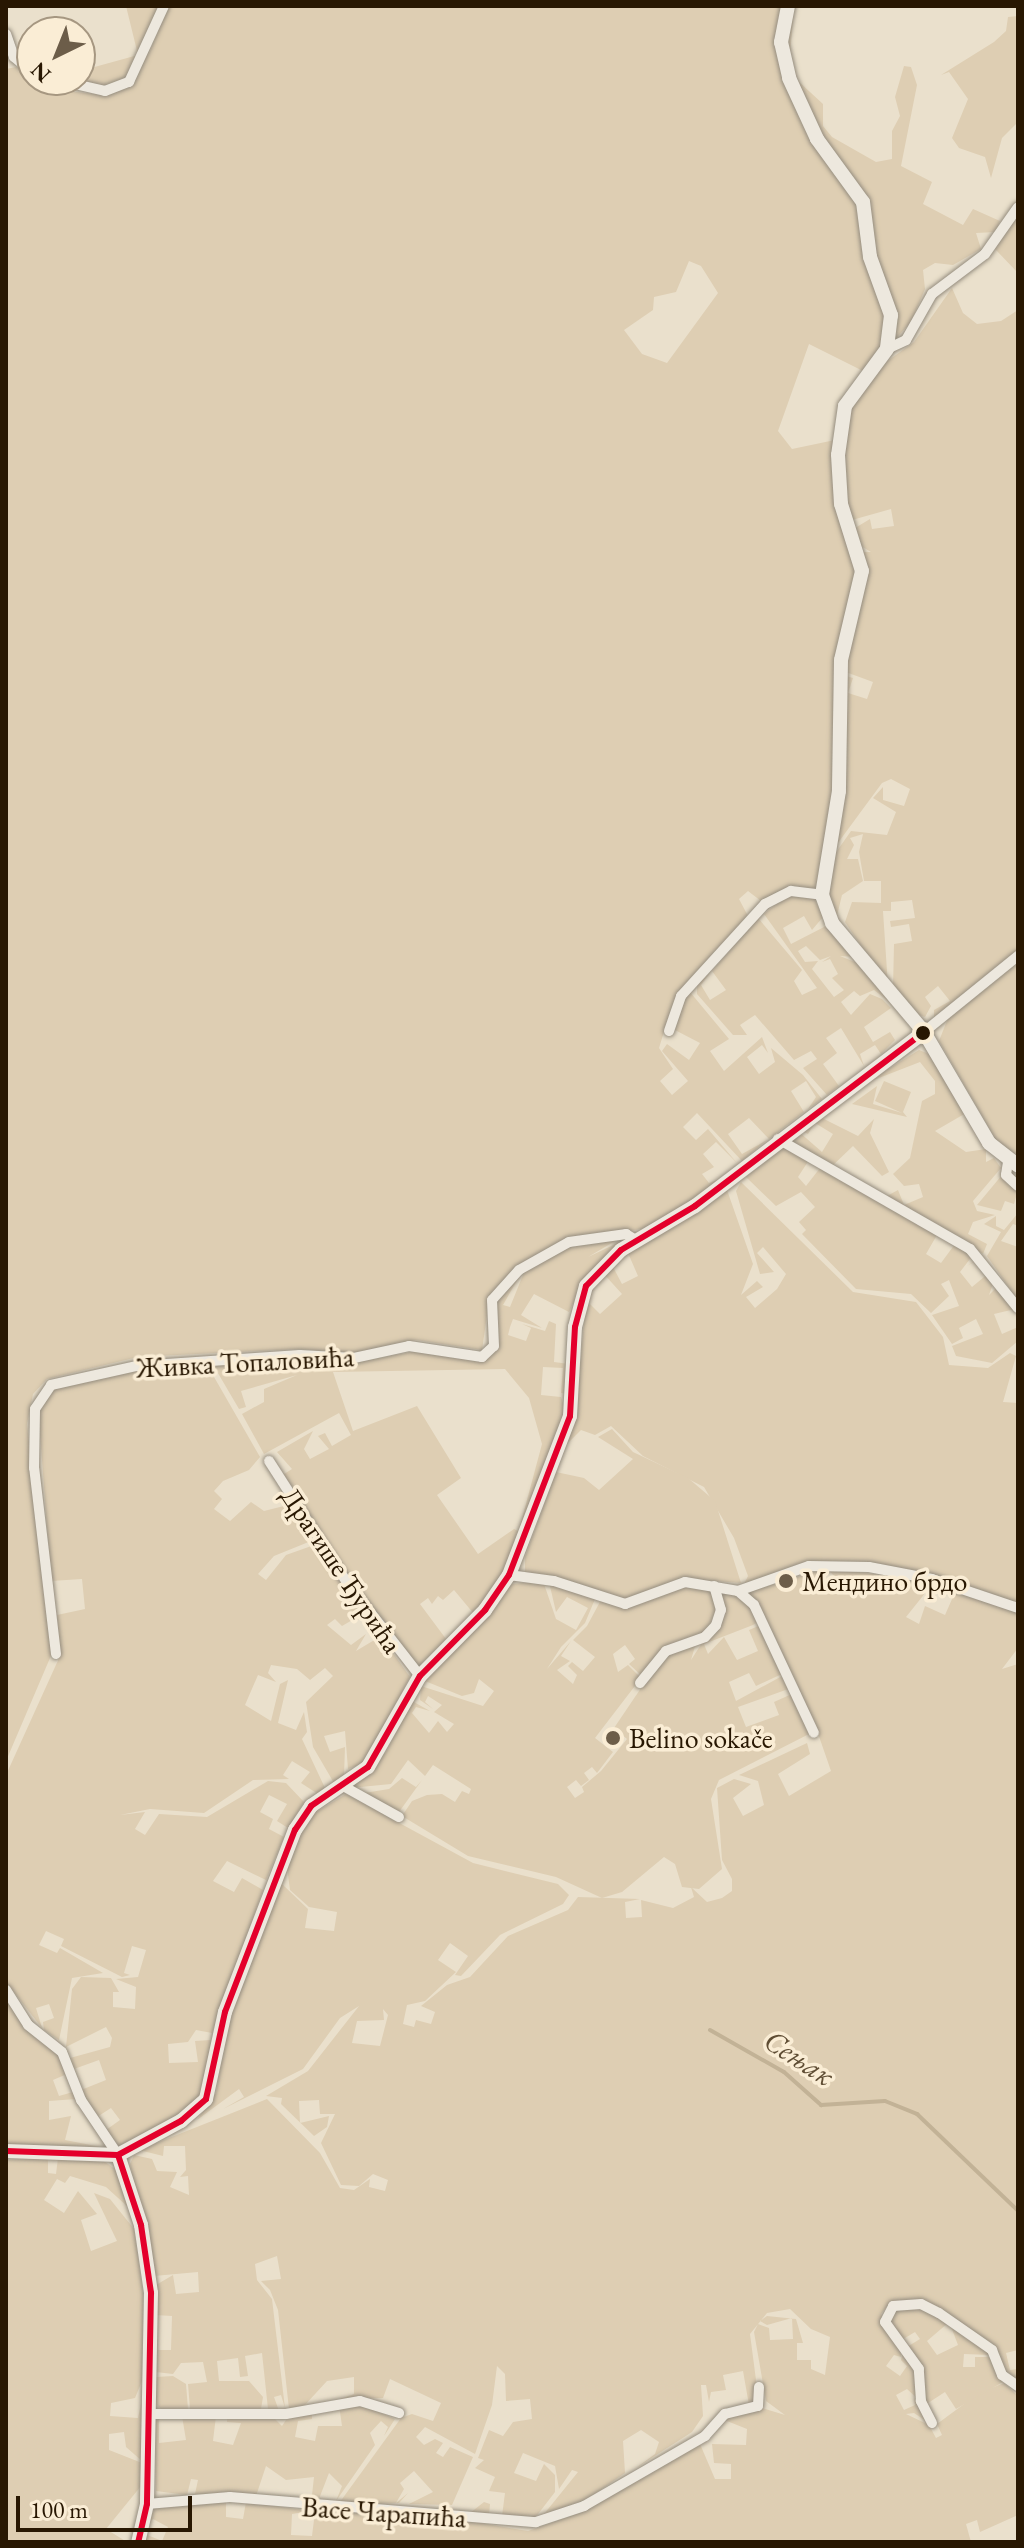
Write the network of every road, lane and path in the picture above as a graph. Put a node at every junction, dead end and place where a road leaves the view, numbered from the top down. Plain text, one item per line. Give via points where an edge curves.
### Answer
1 (164, 6) edge
2 (788, 6) edge
3 (6, 34) edge
4 (16, 59) edge
5 (96, 89) edge
6 (1018, 207) edge
7 (887, 349) junction
8 (822, 895) junction
9 (1018, 956) edge
10 (669, 1031) dead end
11 (924, 1032) junction
12 (778, 1139) junction
13 (1013, 1164) edge
14 (1018, 1186) edge
15 (636, 1240) junction
16 (1018, 1308) edge
17 (269, 1461) dead end
18 (509, 1575) junction
19 (714, 1586) junction
20 (738, 1591) junction
21 (1018, 1608) edge
22 (56, 1654) dead end
23 (420, 1676) junction
24 (640, 1683) dead end
25 (814, 1733) dead end
26 (343, 1786) junction
27 (399, 1817) dead end
28 (6, 1990) edge
29 (6, 2151) edge
30 (118, 2155) junction
31 (1018, 2386) edge
32 (759, 2387) dead end
33 (399, 2413) dead end
34 (149, 2414) junction
35 (932, 2423) dead end
36 (147, 2504) junction
37 (138, 2542) edge

1 - 5 street via 129,82
2 - 7 street via 781,42 789,78 817,139 863,202 870,257 889,301
3 - 4 street
6 - 7 street via 985,254 932,294 906,340
7 - 8 street via 849,396 838,455 841,504 862,571 841,660 839,791
8 - 10 street via 791,891 765,904 681,996
8 - 11 street via 832,923
9 - 11 street
11 - 12 street
11 - 13 street via 989,1143
12 - 15 street via 695,1206
12 - 16 street via 970,1249
13 - 14 street via 1006,1175
15 - 18 street via 596,1272 581,1298 570,1416
15 - 22 street, Живка Топаловића via 626,1234 569,1242 519,1270 492,1300 494,1346 482,1357 409,1346 354,1358 300,1355 137,1366 51,1385 35,1409 34,1468
17 - 23 street, Драгише Ђурића via 346,1581
18 - 19 street via 554,1581 625,1604 685,1582
18 - 23 street via 485,1610
19 - 20 street
19 - 24 street via 721,1610 716,1625 705,1637 666,1651
20 - 21 street via 809,1566 869,1567 932,1579
20 - 25 street via 759,1615
23 - 26 street via 373,1760
26 - 27 street
26 - 30 street via 304,1815 281,1858 225,2012 206,2099 181,2121
28 - 30 street via 28,2025 62,2052 81,2100
29 - 30 street
30 - 34 street via 147,2261
31 - 35 street via 1002,2375 992,2350 939,2313 921,2304 893,2306 885,2322 919,2369 921,2401
32 - 36 street, Васе Чарапића via 758,2406 725,2414 705,2436 584,2506 536,2522 230,2497
33 - 34 street via 360,2401 286,2414
34 - 36 street
36 - 37 street

